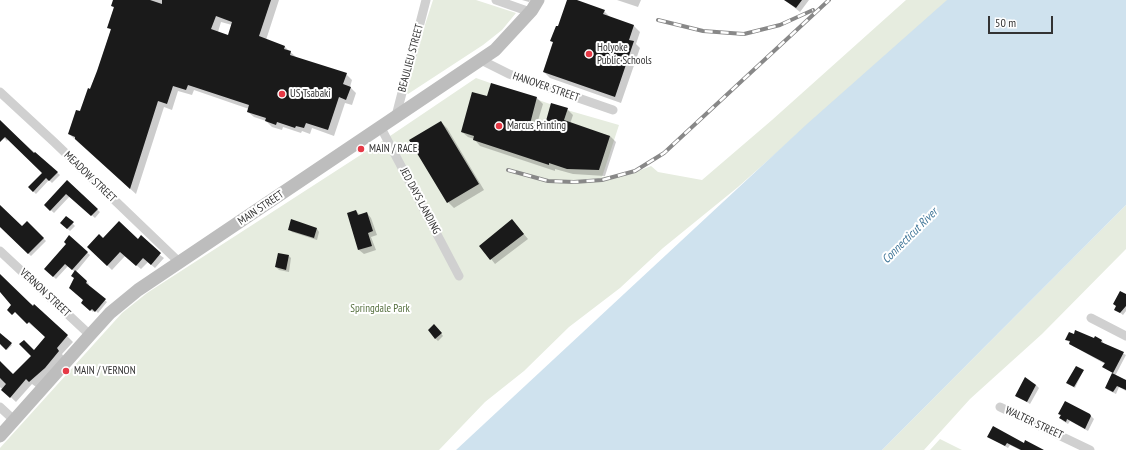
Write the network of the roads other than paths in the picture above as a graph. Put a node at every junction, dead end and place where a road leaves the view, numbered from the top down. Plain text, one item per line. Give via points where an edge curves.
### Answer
1 (426, 0) edge
2 (496, 0) edge
3 (538, 0) edge
4 (530, 12) junction
5 (481, 60) junction
6 (0, 92) edge
7 (614, 110) dead end
8 (396, 116) junction
9 (380, 126) junction
10 (0, 252) edge
11 (179, 262) junction
12 (459, 276) dead end
13 (1091, 318) dead end
14 (90, 335) junction
15 (1126, 336) edge
16 (0, 407) edge
17 (1000, 407) dead end
18 (14, 420) junction
19 (0, 436) edge
20 (1090, 450) edge

1 - 8 street, BEAULIEU STREET
2 - 4 street
3 - 4 main road, MAIN STREET
4 - 5 main road, MAIN STREET via 495,50
5 - 7 street, HANOVER STREET via 509,74
5 - 8 main road, MAIN STREET
6 - 11 street, MEADOW STREET
8 - 9 main road, MAIN STREET
9 - 11 main road, MAIN STREET
9 - 12 street, JED DAYS LANDING
10 - 14 street, VERNON STREET
11 - 14 main road, MAIN STREET via 138,290 110,313
13 - 15 street
14 - 18 main road, MAIN STREET
16 - 18 street
17 - 20 street, WALTER STREET
18 - 19 main road, MAIN STREET

